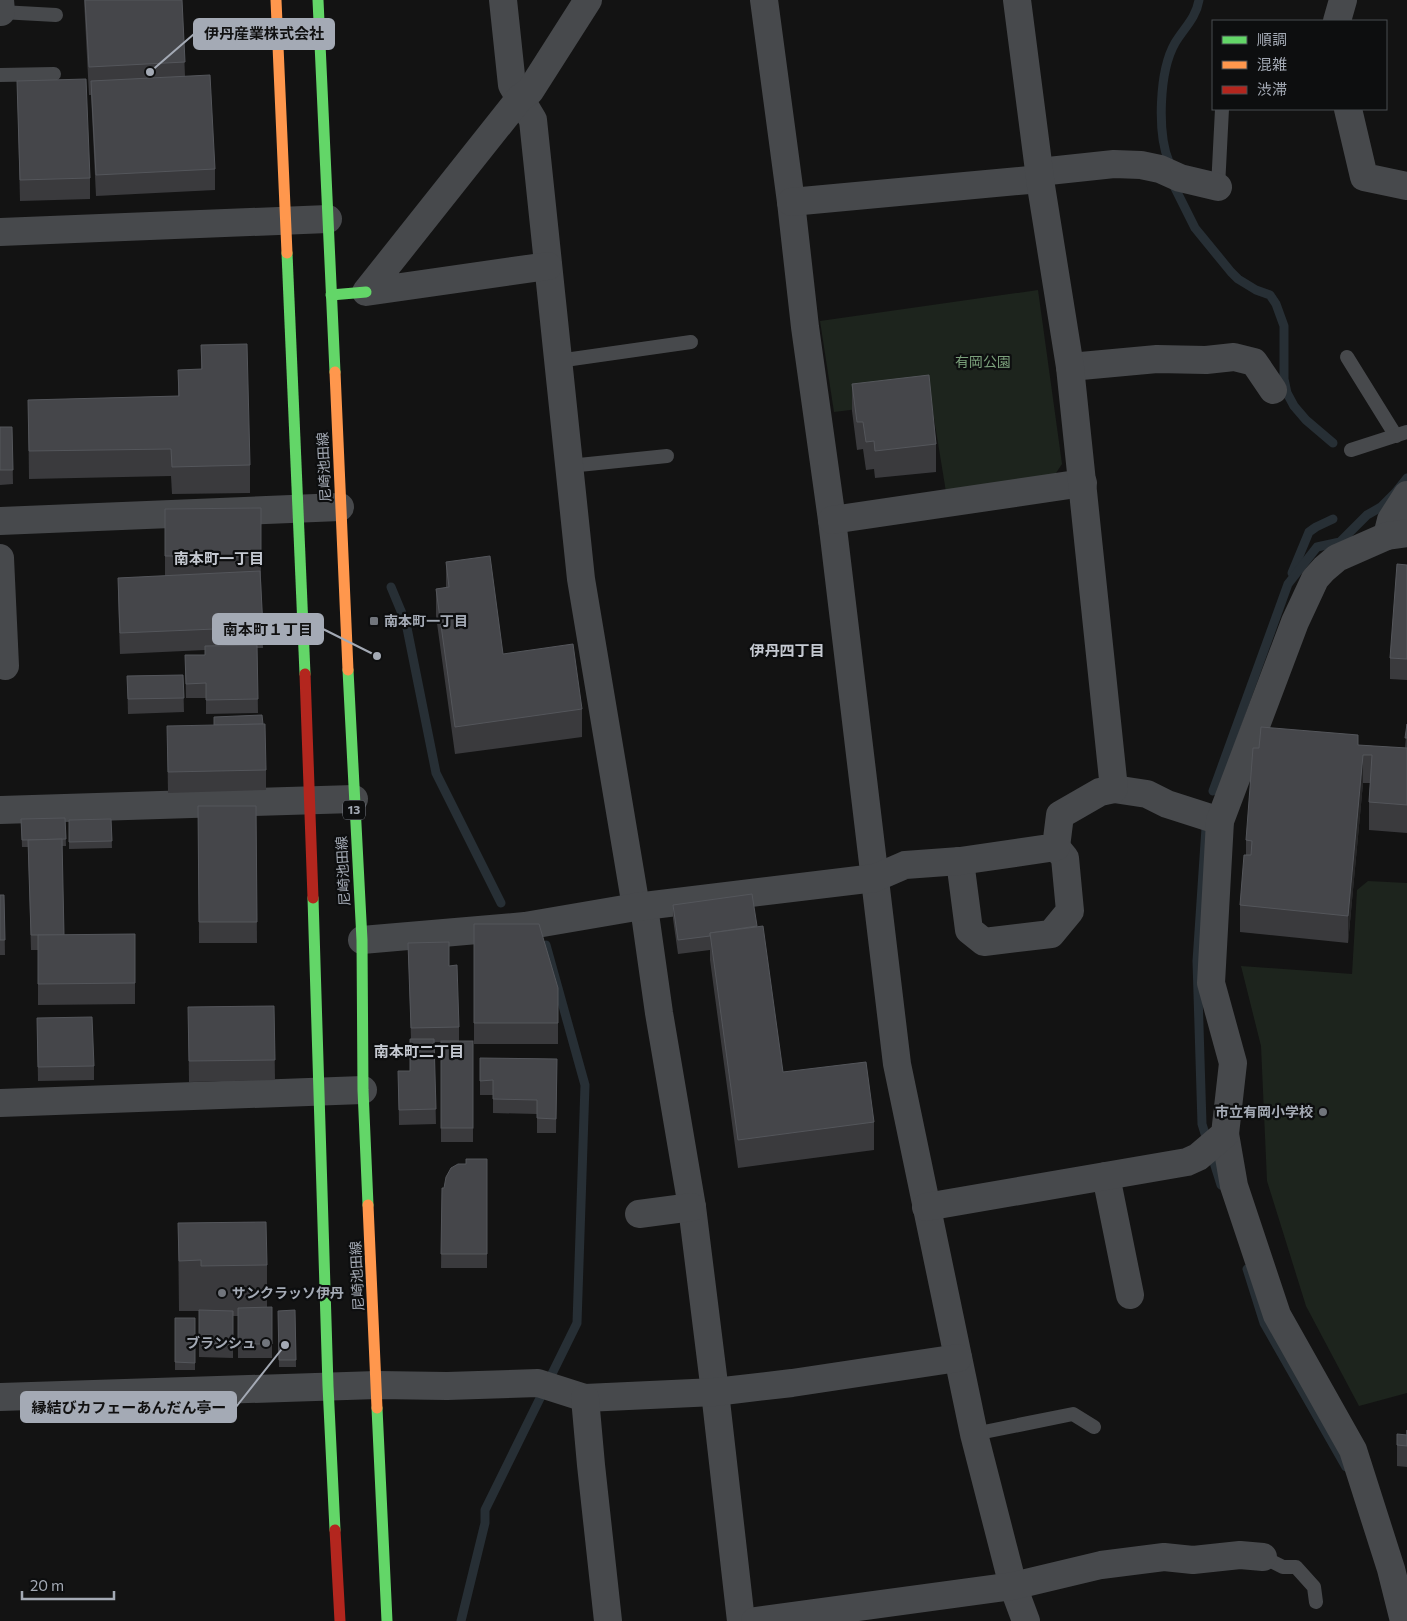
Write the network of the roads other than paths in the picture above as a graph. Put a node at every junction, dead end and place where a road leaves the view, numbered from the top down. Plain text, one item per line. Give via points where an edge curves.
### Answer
1 (276, 0) edge
2 (318, 0) edge
3 (503, 0) edge
4 (588, 0) edge
5 (764, 0) edge
6 (1017, 0) edge
7 (1343, 0) edge
8 (1, 8) edge
9 (56, 16) dead end
10 (1337, 20) edge
11 (54, 74) dead end
12 (0, 75) edge
13 (520, 98) junction
14 (1222, 110) edge
15 (1348, 110) edge
16 (1039, 175) junction
17 (1407, 186) edge
18 (1218, 187) joint
19 (791, 202) junction
20 (328, 219) junction
21 (285, 220) junction
22 (0, 232) edge
23 (548, 266) junction
24 (366, 292) junction
25 (331, 295) junction
26 (692, 342) dead end
27 (1347, 357) dead end
28 (558, 360) junction
29 (1070, 367) junction
30 (1273, 390) dead end
31 (1402, 434) edge
32 (1351, 450) dead end
33 (667, 456) dead end
34 (569, 466) junction
35 (1083, 483) junction
36 (1407, 495) edge
37 (340, 507) junction
38 (297, 508) junction
39 (832, 520) junction
40 (0, 521) edge
41 (1397, 534) edge
42 (0, 558) edge
43 (5, 666) dead end
44 (1114, 789) junction
45 (354, 799) junction
46 (310, 801) junction
47 (0, 810) edge
48 (1220, 821) junction
49 (1056, 847) junction
50 (960, 861) junction
51 (875, 878) junction
52 (640, 907) junction
53 (362, 940) junction
54 (363, 1090) junction
55 (319, 1092) junction
56 (0, 1103) edge
57 (1222, 1136) junction
58 (1106, 1176) junction
59 (692, 1207) junction
60 (926, 1207) junction
61 (639, 1214) dead end
62 (1130, 1294) dead end
63 (958, 1358) junction
64 (377, 1385) junction
65 (328, 1386) junction
66 (715, 1392) junction
67 (0, 1397) edge
68 (586, 1398) junction
69 (1094, 1427) dead end
70 (974, 1434) junction
71 (1263, 1557) joint
72 (1013, 1586) junction
73 (1316, 1602) dead end
74 (340, 1621) edge
75 (387, 1621) edge
76 (608, 1621) edge
77 (741, 1621) edge
78 (755, 1621) edge
79 (1026, 1621) edge
80 (1404, 1621) edge

1 - 21 main road, 尼崎池田線
2 - 20 main road, 尼崎池田線 / 13
3 - 13 street via 512,85
4 - 13 street via 530,91
5 - 19 street
6 - 16 street
7 - 10 street
8 - 9 lane
11 - 12 lane
13 - 23 street via 533,120
13 - 24 street
14 - 18 lane
15 - 17 street via 1364,177
16 - 18 street via 1128,164 1148,166
16 - 19 street
16 - 29 street
19 - 39 street
20 - 21 street
20 - 25 main road, 尼崎池田線 / 13
21 - 22 street
21 - 38 main road, 尼崎池田線
23 - 24 street
23 - 28 street
24 - 25 main road
25 - 37 main road, 尼崎池田線 / 13
26 - 28 lane
27 - 31 lane
28 - 34 street
29 - 30 street via 1156,359 1234,357 1254,362
29 - 35 street
31 - 32 lane
33 - 34 lane
34 - 52 street via 581,579
35 - 39 street
35 - 44 street
36 - 41 street via 1391,520
37 - 38 street
37 - 45 main road, 尼崎池田線 / 13
38 - 40 street
38 - 46 main road, 尼崎池田線
39 - 51 street
41 - 48 street via 1338,558 1315,580 1295,622
42 - 43 street
44 - 48 street via 1147,794
44 - 49 street via 1100,792 1060,815
45 - 46 street
45 - 53 main road, 尼崎池田線 / 13
46 - 47 street
46 - 55 main road, 尼崎池田線
48 - 57 street via 1211,983 1233,1063
49 - 50 street
49 - 50 street via 1065,858 1070,911 1051,934 984,942 969,930
50 - 51 street via 905,865
51 - 52 street
51 - 60 street via 897,1064
52 - 53 street via 525,926
52 - 59 street
53 - 54 main road, 尼崎池田線 / 13
54 - 55 street
54 - 64 main road, 尼崎池田線 / 13
55 - 56 street
55 - 65 main road, 尼崎池田線
57 - 58 street via 1198,1157 1187,1162
57 - 80 street via 1234,1186 1276,1315 1353,1450 1392,1570
58 - 60 street
58 - 62 street
59 - 61 street
59 - 66 street
60 - 63 street
63 - 66 street
63 - 70 street
64 - 65 street
64 - 68 street via 538,1383
64 - 75 main road, 尼崎池田線 / 13
65 - 67 street
65 - 74 main road, 尼崎池田線
66 - 68 street
66 - 77 street
68 - 76 street via 590,1465
69 - 70 lane via 1073,1414
70 - 72 street
71 - 72 street via 1240,1555 1193,1560 1164,1557 1101,1565
71 - 73 lane via 1282,1568 1296,1567 1314,1587
72 - 78 street
72 - 79 street

